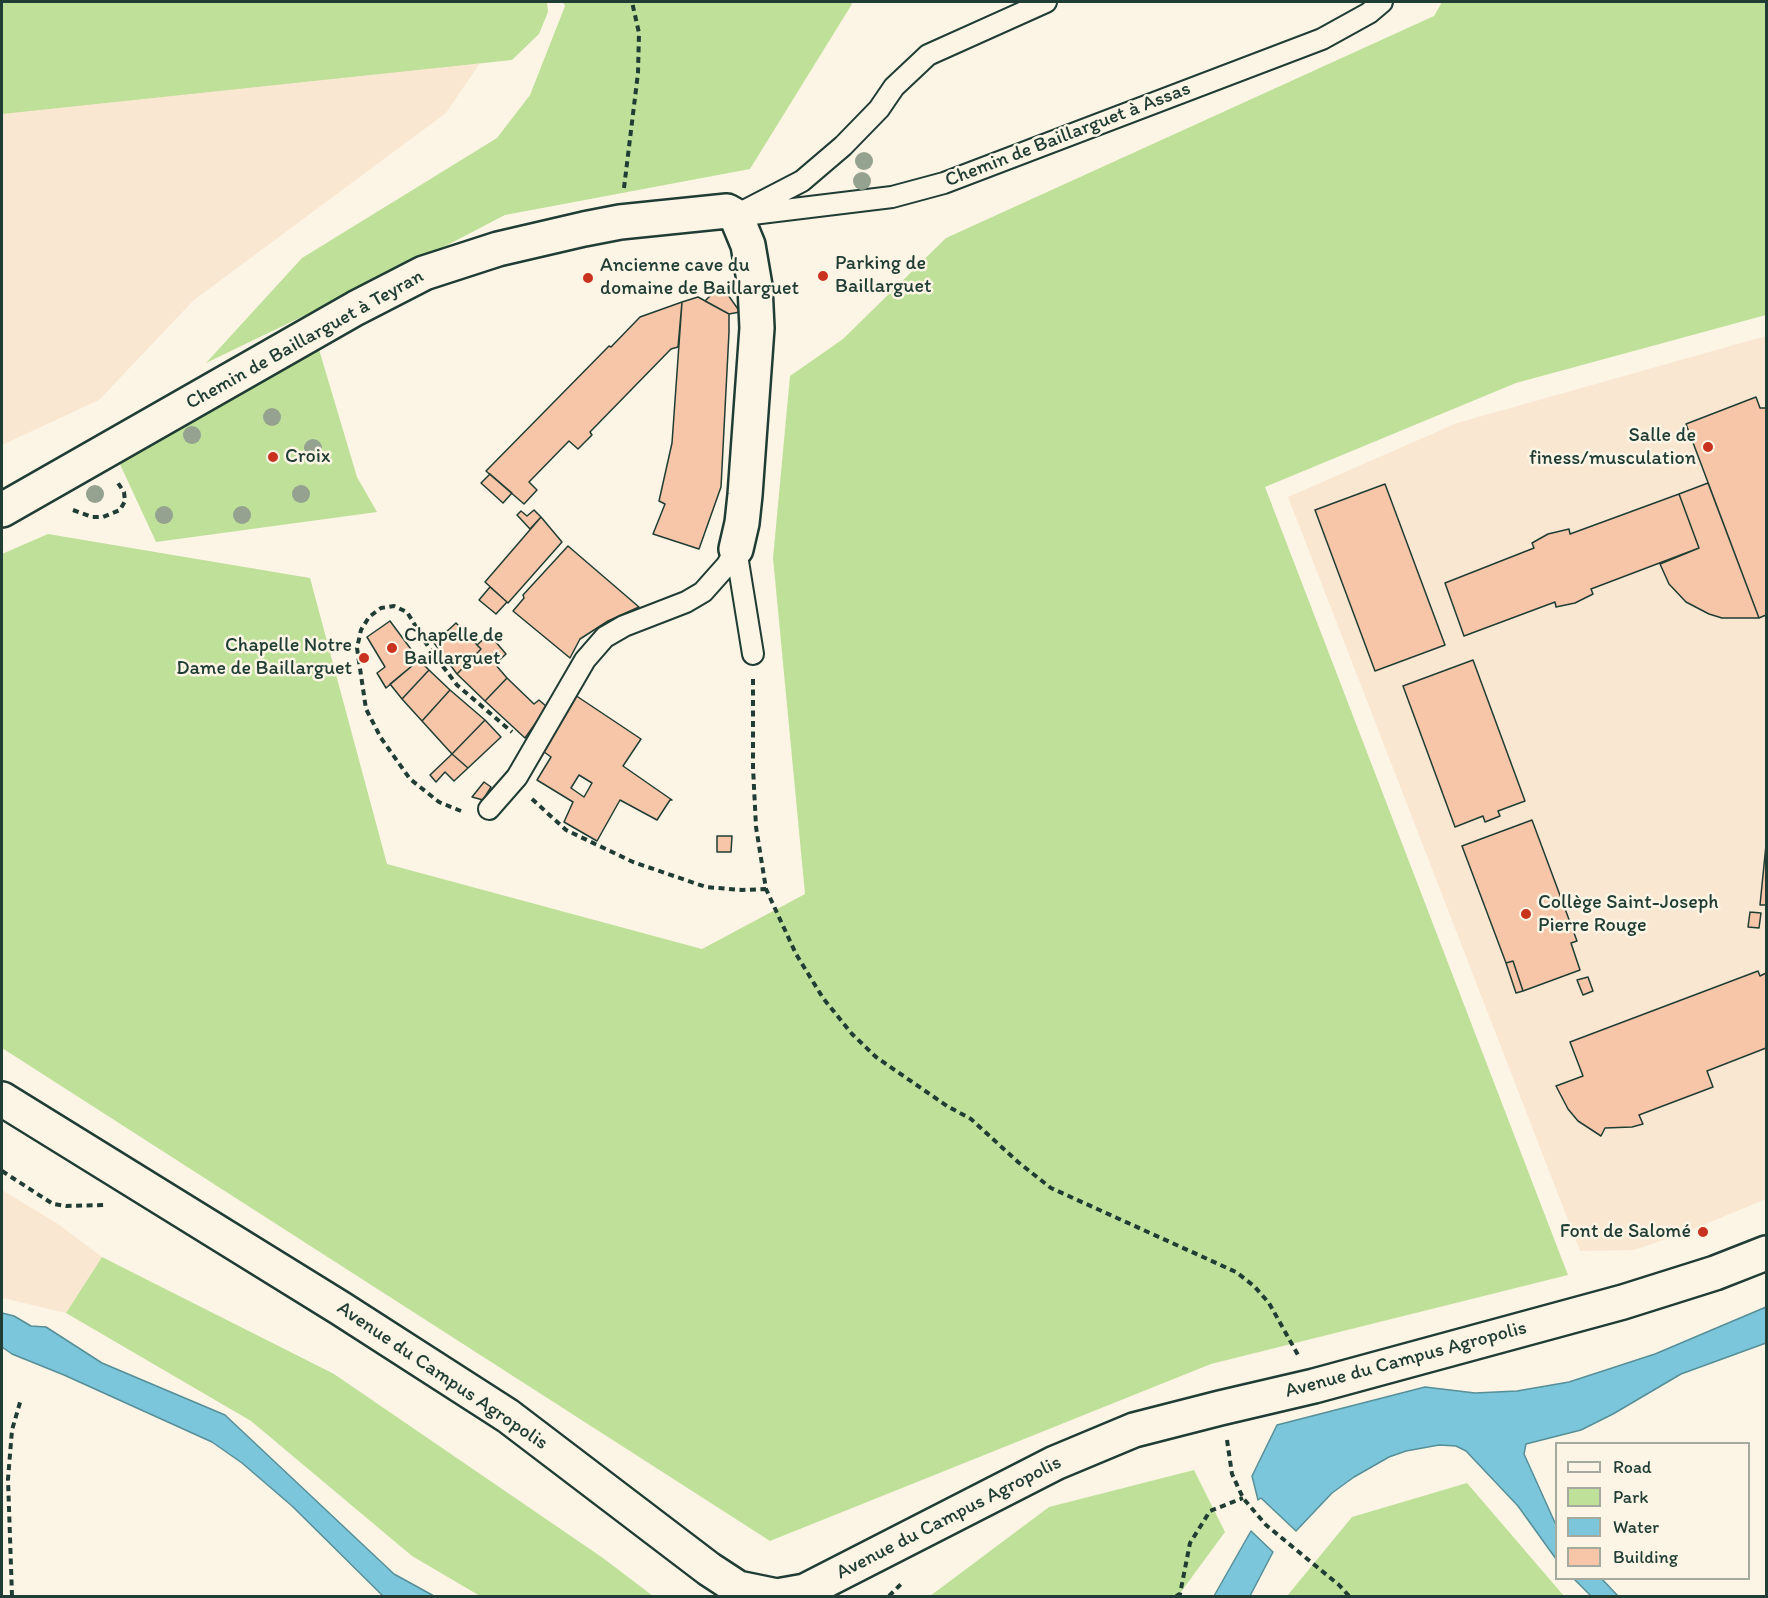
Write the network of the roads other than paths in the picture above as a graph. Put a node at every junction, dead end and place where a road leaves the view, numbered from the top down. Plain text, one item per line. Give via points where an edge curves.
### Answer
1 (1046, 2) edge
2 (1382, 2) edge
3 (736, 216) junction
4 (2, 510) edge
5 (736, 549) junction
6 (753, 654) road end
7 (489, 809) road end
8 (2, 1099) edge
9 (1767, 1253) edge

1 - 3 lane via 928,55 894,87 879,109 802,181
2 - 3 lane, Chemin de Baillarguet à Assas via 1322,39 944,183 892,197
3 - 4 street, Chemin de Baillarguet à Teyran via 727,211 620,222 498,249 424,273
3 - 5 street via 748,245 757,328 745,495
5 - 6 lane
5 - 7 lane via 727,566 703,592 605,637 585,660 517,777
8 - 9 street, Avenue du Campus Agropolis via 508,1416 738,1588 777,1596 805,1591 1054,1463 1134,1430 1314,1386 1623,1302

